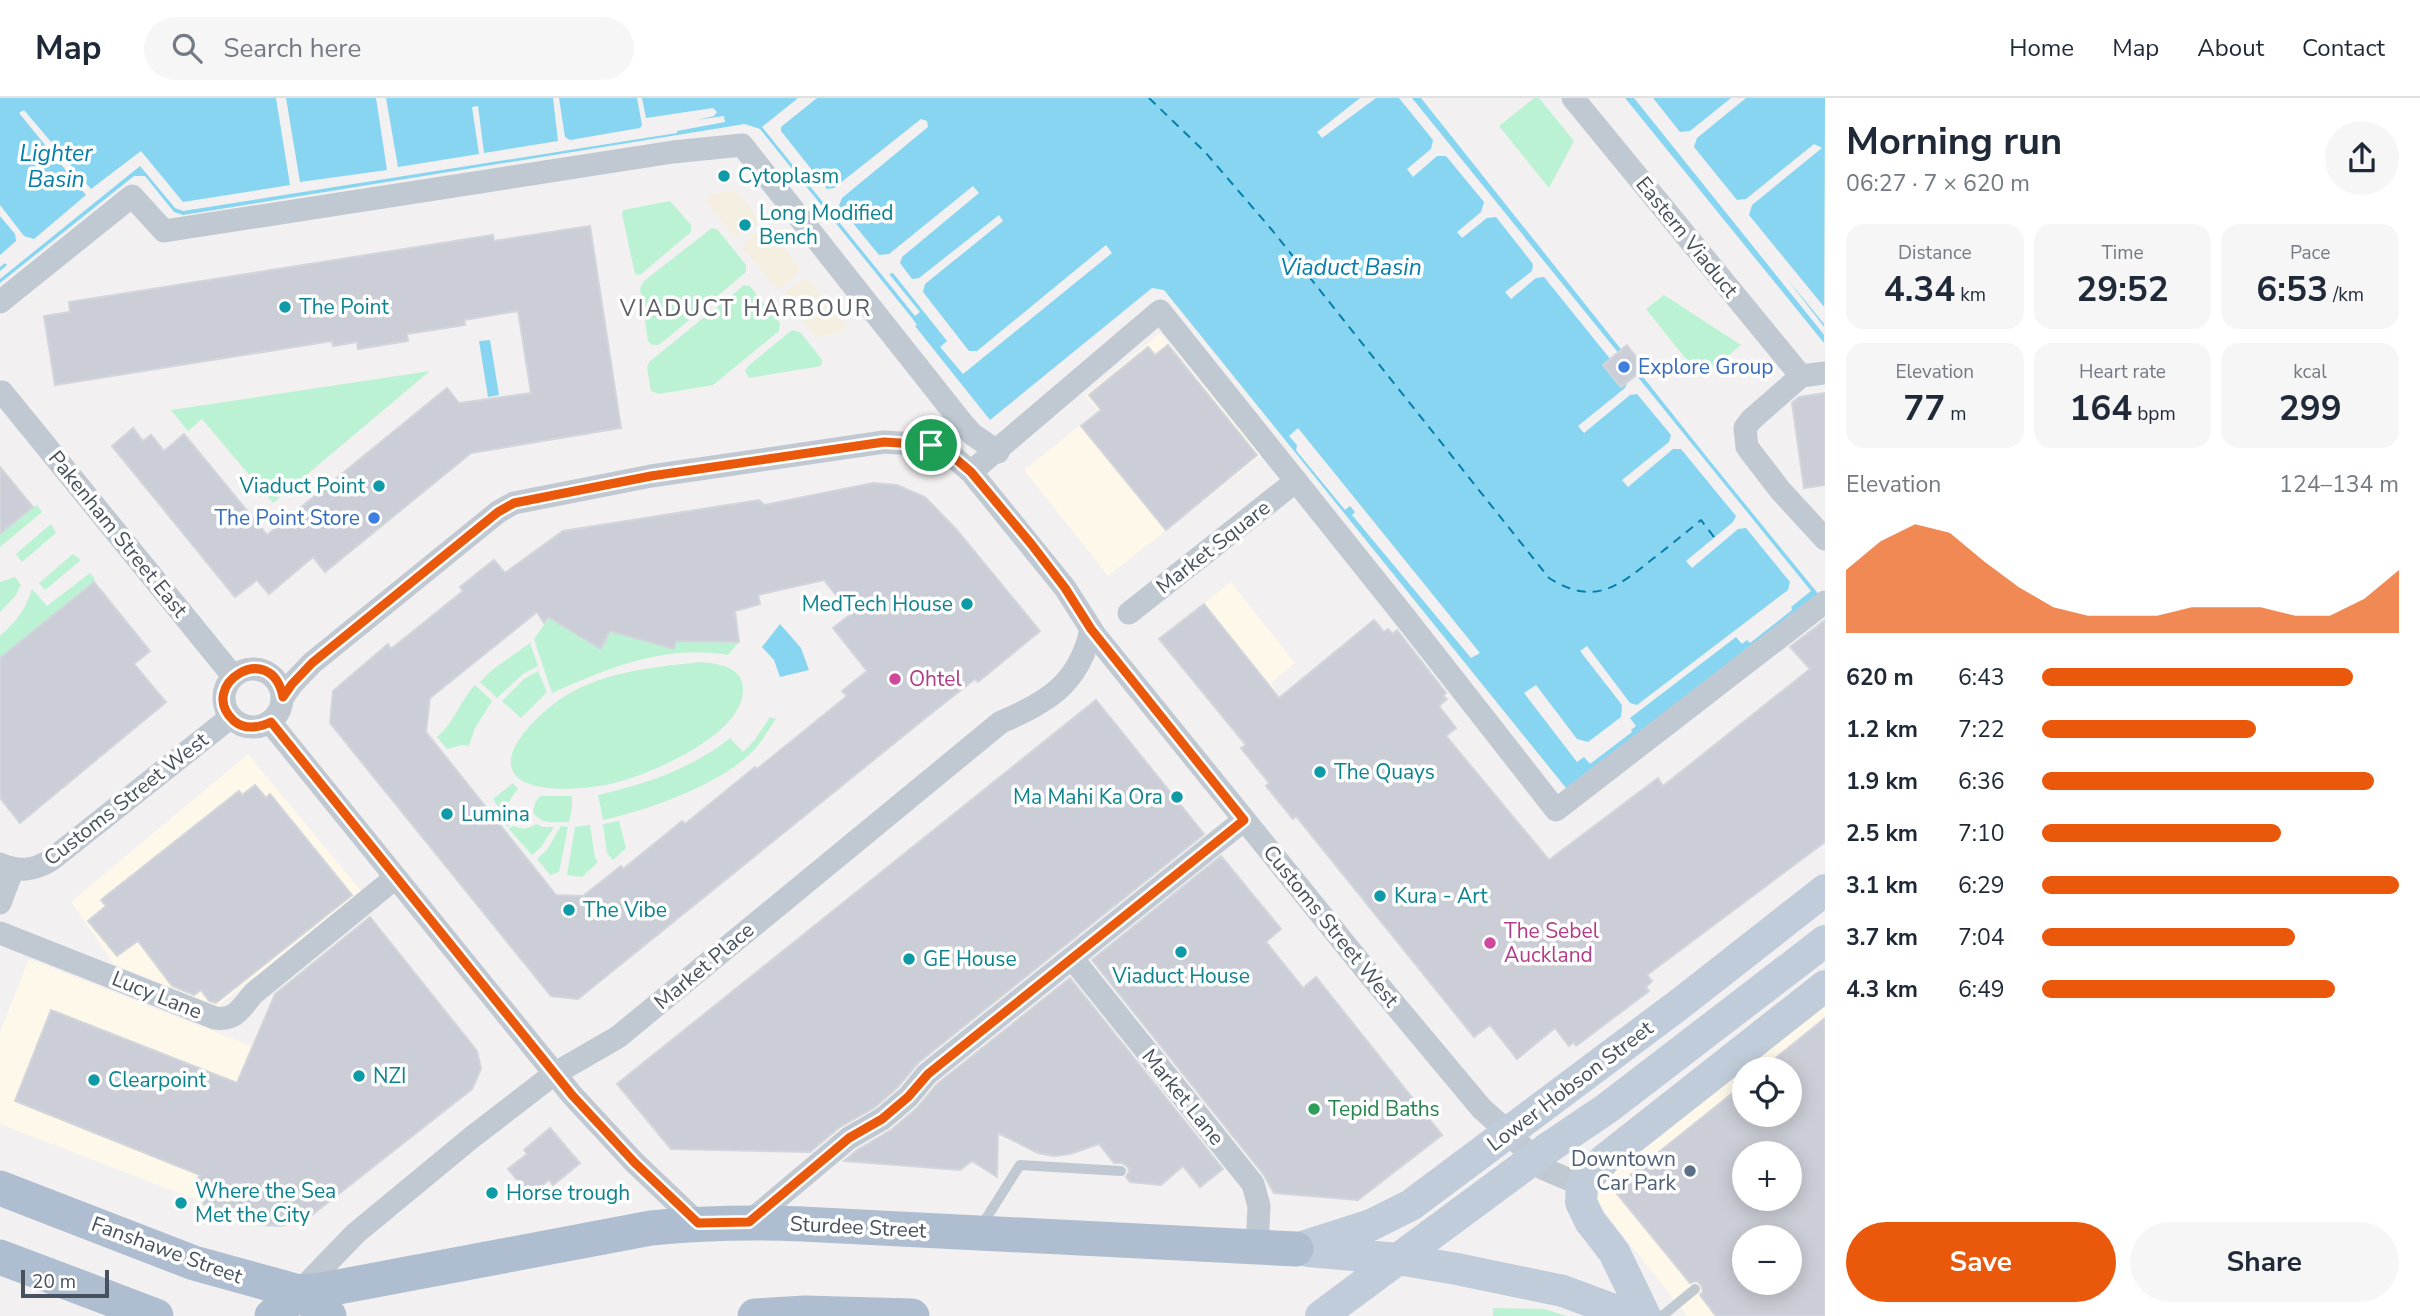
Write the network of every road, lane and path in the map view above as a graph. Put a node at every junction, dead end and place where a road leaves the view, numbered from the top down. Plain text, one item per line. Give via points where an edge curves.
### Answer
1 (1573, 98) edge
2 (0, 302) edge
3 (1825, 373) edge
4 (1801, 376) junction
5 (2, 392) dead end
6 (998, 452) junction
7 (971, 472) junction
8 (1296, 481) junction
9 (1825, 539) edge
10 (1825, 601) edge
11 (1129, 613) dead end
12 (1091, 629) junction
13 (233, 676) junction
14 (283, 697) junction
15 (231, 717) junction
16 (271, 722) junction
17 (1244, 820) junction
18 (7, 866) edge
19 (394, 878) junction
20 (1825, 890) edge
21 (0, 903) edge
22 (0, 933) edge
23 (1825, 941) edge
24 (1072, 958) junction
25 (1825, 986) edge
26 (554, 1074) junction
27 (1507, 1131) junction
28 (1121, 1171) dead end
29 (1582, 1185) junction
30 (0, 1188) edge
31 (749, 1222) junction
32 (698, 1223) junction
33 (976, 1233) junction
34 (1257, 1248) junction
35 (1296, 1249) junction
36 (0, 1257) edge
37 (1695, 1289) dead end
38 (299, 1292) junction
39 (156, 1316) edge
40 (272, 1316) edge
41 (329, 1316) edge
42 (755, 1316) edge
43 (912, 1316) edge
44 (1321, 1316) edge
45 (1630, 1316) edge
46 (1645, 1316) edge
47 (1662, 1316) edge

1 - 4 street, Eastern Viaduct
2 - 6 street via 132,196 164,231 741,145 963,424
3 - 4 street
4 - 9 street via 1751,420 1744,438 1780,490
5 - 13 street, Pakenham Street East
6 - 7 street
6 - 8 street via 1160,312
7 - 12 street, Customs Street West via 1057,577
7 - 14 street, Customs Street West via 931,445 884,442 651,476 514,503 312,663
8 - 10 street via 1556,810
8 - 11 street, Market Square
12 - 17 street, Customs Street West
12 - 26 street, Market Place via 1079,666 1051,696 1001,722 618,1037
13 - 14 street via 261,669 276,680
13 - 15 street via 224,692
14 - 16 street
15 - 16 street via 254,728
15 - 18 street, Customs Street West via 51,860 33,869
16 - 19 street
17 - 24 street
17 - 27 street, Customs Street West via 1482,1109
18 - 21 street, Customs Street West
19 - 22 street, Lucy Lane via 228,1018 215,1018
19 - 26 street
20 - 27 main road, Lower Hobson Street
23 - 44 main road, Lower Hobson Street, bridge via 1606,1109
24 - 31 street via 928,1074 882,1119 849,1138
24 - 34 street, Market Lane via 1253,1184 1259,1206
25 - 29 main road via 1604,1160
26 - 32 street via 634,1162
26 - 38 street, Market Place via 356,1233
27 - 29 street, Customs Street West via 1544,1170
27 - 35 main road, Lower Hobson Street via 1391,1217
28 - 33 lane via 1020,1165
29 - 46 main road via 1585,1212 1615,1252
30 - 38 main road, Fanshawe Street via 194,1264
31 - 32 main road, Sturdee Street
31 - 33 main road, Sturdee Street
32 - 38 main road, Sturdee Street
33 - 34 main road, Sturdee Street
34 - 35 main road, Sturdee Street
35 - 45 main road via 1457,1269 1563,1291
36 - 39 main road
37 - 47 lane
38 - 40 main road
38 - 41 main road, Fanshawe Street
42 - 43 main road

